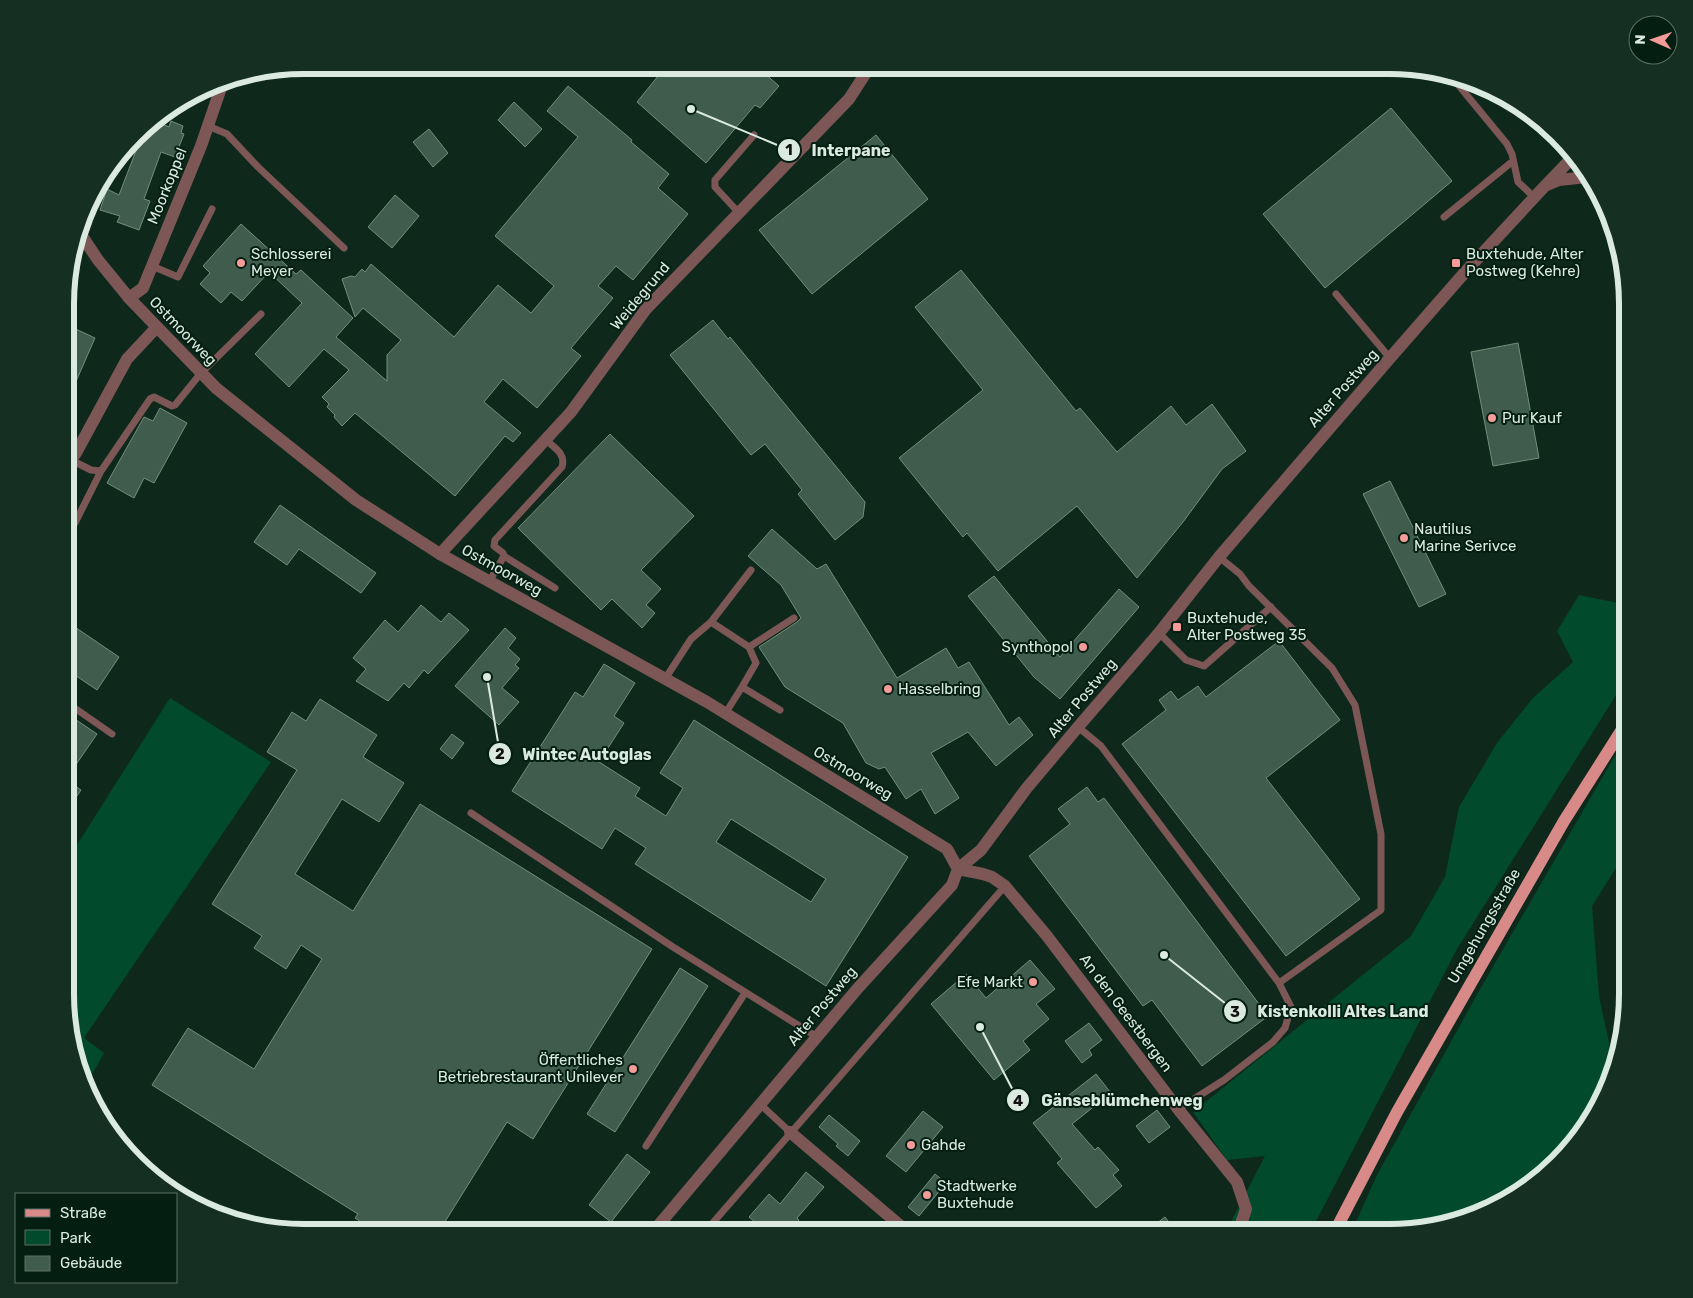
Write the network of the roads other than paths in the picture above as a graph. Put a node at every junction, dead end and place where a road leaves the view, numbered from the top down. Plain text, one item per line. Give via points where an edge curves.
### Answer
1 (865, 74) edge
2 (1458, 85) edge
3 (220, 89) edge
4 (208, 126) junction
5 (754, 135) dead end
6 (1513, 161) junction
7 (1569, 161) edge
8 (1581, 178) edge
9 (1538, 192) junction
10 (212, 209) dead end
11 (739, 213) junction
12 (1444, 217) dead end
13 (84, 238) edge
14 (344, 248) dead end
15 (152, 266) junction
16 (1336, 294) dead end
17 (129, 298) junction
18 (260, 314) dead end
19 (156, 328) junction
20 (1390, 358) junction
21 (201, 373) junction
22 (546, 440) junction
23 (74, 451) edge
24 (74, 463) edge
25 (101, 471) junction
26 (74, 523) edge
27 (440, 554) junction
28 (504, 556) junction
29 (1219, 557) junction
30 (751, 570) dead end
31 (490, 582) junction
32 (554, 588) dead end
33 (1271, 607) junction
34 (794, 618) dead end
35 (711, 622) junction
36 (1159, 633) junction
37 (749, 647) junction
38 (665, 679) junction
39 (742, 687) junction
40 (74, 708) edge
41 (780, 710) dead end
42 (725, 714) junction
43 (1078, 727) junction
44 (112, 734) dead end
45 (1619, 734) edge
46 (471, 813) dead end
47 (958, 868) junction
48 (1005, 886) junction
49 (1279, 983) junction
50 (745, 993) junction
51 (817, 1037) junction
52 (760, 1104) junction
53 (1178, 1108) junction
54 (790, 1132) junction
55 (646, 1146) dead end
56 (660, 1224) edge
57 (712, 1224) edge
58 (898, 1224) edge
59 (1241, 1224) edge
60 (1339, 1224) edge

1 - 11 street, Weidegrund via 849,99
2 - 6 lane via 1507,144
3 - 4 street, Moorkoppel
4 - 14 lane via 227,134
4 - 15 street, Moorkoppel
5 - 11 lane via 715,180 715,187
6 - 9 lane via 1518,182
6 - 12 lane
7 - 9 street, Alter Postweg
8 - 9 street, Alter Postweg via 1559,180
9 - 20 street, Alter Postweg
10 - 15 lane via 178,277
11 - 22 street, Weidegrund via 646,309 571,412
13 - 17 street, Ostmoorweg
15 - 17 street, Moorkoppel via 143,288
16 - 20 lane
17 - 19 street, Ostmoorweg
18 - 21 lane
19 - 21 street, Ostmoorweg
19 - 23 street via 127,359
20 - 29 street, Alter Postweg
21 - 25 lane via 173,406 158,398 150,399
21 - 27 street, Ostmoorweg via 356,500
22 - 27 street, Weidegrund
22 - 28 lane via 561,454 562,468 495,540 494,546
24 - 25 lane
25 - 26 lane
27 - 31 street, Ostmoorweg
28 - 31 lane
28 - 32 lane
29 - 33 lane
29 - 36 street, Alter Postweg
30 - 35 lane
31 - 38 street, Ostmoorweg
33 - 36 lane via 1204,666 1186,660
33 - 49 lane via 1332,668 1355,705 1381,834 1381,910
34 - 37 lane
35 - 37 lane
35 - 38 lane via 691,639
36 - 43 street, Alter Postweg
37 - 39 lane via 756,663
38 - 42 street, Ostmoorweg
39 - 41 lane
39 - 42 lane
40 - 44 lane
42 - 47 street, Ostmoorweg via 947,849
43 - 47 street, Alter Postweg via 981,850
43 - 49 lane via 1101,746
45 - 60 main road, Umgehungsstraße via 1564,821 1397,1112
46 - 50 lane
47 - 48 street, An den Geestbergen via 983,874
47 - 51 street, Alter Postweg via 952,885
48 - 53 street, An den Geestbergen
48 - 54 lane
49 - 53 lane via 1291,1007 1285,1028 1273,1042 1224,1080
50 - 51 lane
50 - 55 lane
51 - 52 street, Alter Postweg
52 - 54 lane
52 - 56 street, Alter Postweg
53 - 59 street, An den Geestbergen via 1237,1182 1246,1209
54 - 57 lane
54 - 58 street

